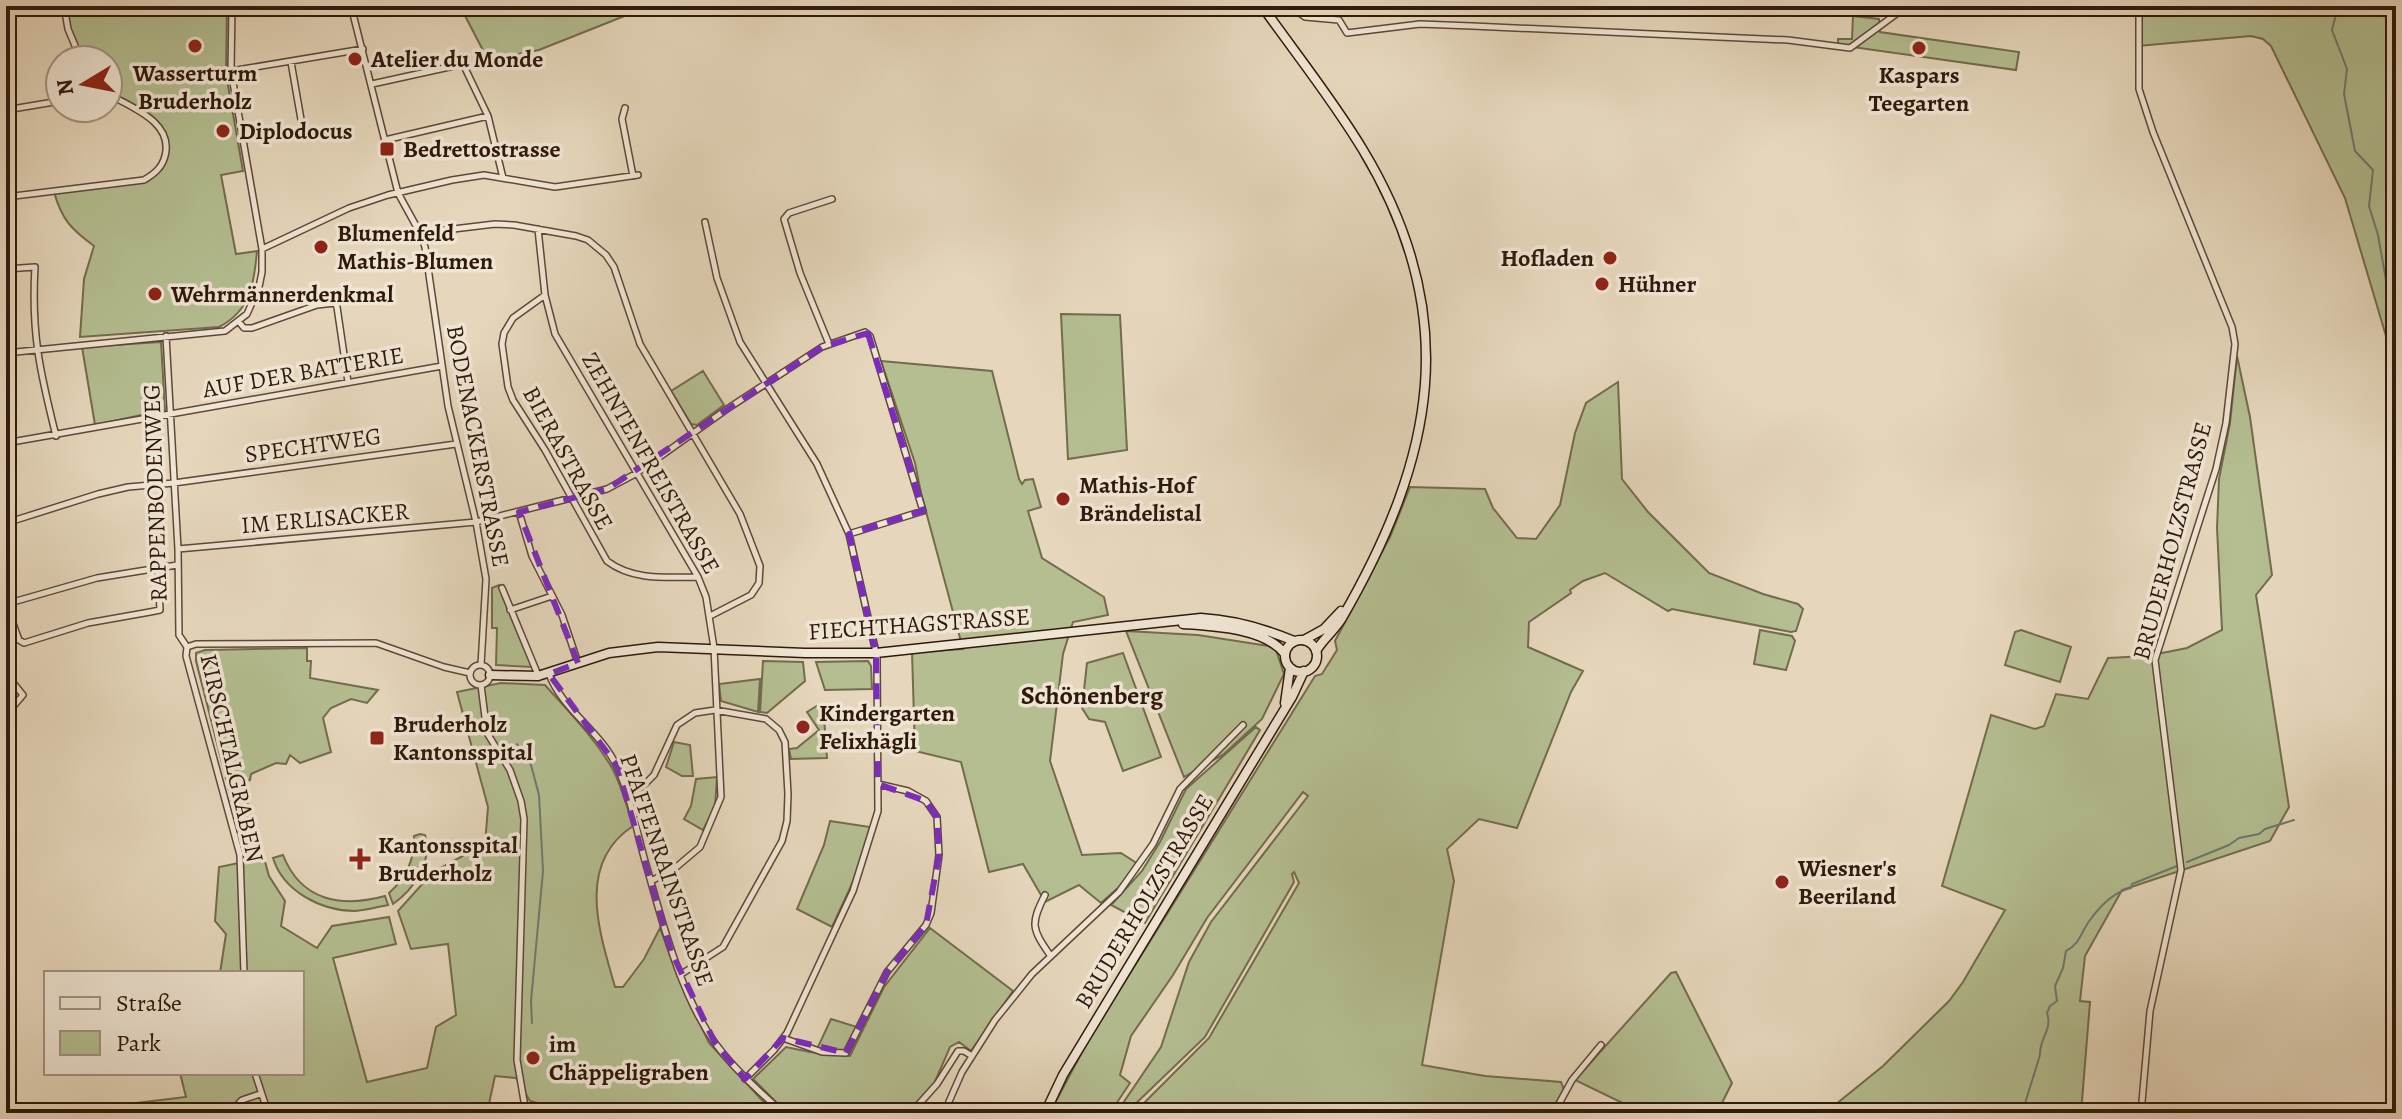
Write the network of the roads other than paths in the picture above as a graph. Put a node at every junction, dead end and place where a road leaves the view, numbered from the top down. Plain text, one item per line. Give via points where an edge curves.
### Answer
1 (64, 6) edge
2 (232, 6) edge
3 (351, 6) edge
4 (1262, 6) edge
5 (1290, 6) edge
6 (1907, 6) edge
7 (2139, 6) edge
8 (74, 44) edge
9 (363, 49) junction
10 (291, 62) junction
11 (231, 71) junction
12 (371, 85) junction
13 (6, 88) edge
14 (44, 104) edge
15 (124, 104) edge
16 (625, 108) dead end
17 (13, 109) junction
18 (6, 110) edge
19 (488, 116) junction
20 (300, 138) dead end
21 (385, 140) junction
22 (503, 178) junction
23 (398, 193) junction
24 (6, 197) edge
25 (832, 199) dead end
26 (705, 222) dead end
27 (538, 229) junction
28 (420, 233) junction
29 (262, 249) junction
30 (6, 269) edge
31 (545, 295) junction
32 (239, 322) junction
33 (166, 336) junction
34 (829, 344) junction
35 (36, 349) junction
36 (6, 353) edge
37 (442, 366) junction
38 (348, 382) junction
39 (765, 384) junction
40 (171, 413) junction
41 (693, 434) junction
42 (56, 436) junction
43 (6, 443) edge
44 (456, 444) junction
45 (637, 473) junction
46 (174, 483) junction
47 (573, 499) junction
48 (519, 512) junction
49 (476, 522) junction
50 (6, 523) edge
51 (849, 534) junction
52 (178, 549) junction
53 (177, 565) junction
54 (158, 567) junction
55 (698, 577) junction
56 (502, 588) dead end
57 (552, 596) junction
58 (1352, 598) junction
59 (6, 604) edge
60 (510, 610) junction
61 (710, 616) junction
62 (1162, 623) junction
63 (1304, 640) junction
64 (1294, 641) junction
65 (187, 647) junction
66 (714, 648) junction
67 (1316, 651) junction
68 (876, 653) junction
69 (1285, 654) junction
70 (578, 663) junction
71 (481, 665) junction
72 (1290, 668) junction
73 (1304, 671) junction
74 (470, 673) junction
75 (6, 674) edge
76 (549, 674) junction
77 (490, 675) junction
78 (538, 676) junction
79 (481, 685) junction
80 (715, 710) junction
81 (1283, 712) junction
82 (6, 715) edge
83 (1243, 725) dead end
84 (878, 784) junction
85 (627, 794) junction
86 (651, 881) junction
87 (1045, 895) dead end
88 (1050, 955) junction
89 (244, 971) edge
90 (680, 975) junction
91 (783, 1038) junction
92 (1601, 1045) dead end
93 (972, 1056) junction
94 (255, 1075) edge
95 (745, 1079) junction
96 (260, 1094) junction
97 (526, 1112) edge
98 (230, 1113) edge
99 (268, 1113) edge
100 (547, 1113) edge
101 (783, 1113) edge
102 (911, 1113) edge
103 (944, 1113) edge
104 (1045, 1113) edge
105 (1554, 1113) edge
106 (2141, 1113) edge

1 - 8 street
2 - 11 street
3 - 9 street, BODENACKERSTRASSE
4 - 58 main road, BRUDERHOLZSTRASSE via 1340,113 1385,190 1423,302 1427,370 1416,451 1386,532
5 - 6 street via 1305,17 1334,18 1347,33 1420,24 1788,40 1850,48
7 - 106 street, BRUDERHOLZSTRASSE via 2139,89 2235,344 2216,469 2155,660 2181,870 2150,1011
9 - 10 street
9 - 12 street, BODENACKERSTRASSE
10 - 11 street
10 - 20 street
11 - 29 street
12 - 19 street via 463,64
12 - 21 street, BODENACKERSTRASSE
13 - 17 street
14 - 17 street
15 - 24 street via 164,133 167,150 153,175
16 - 22 street via 622,119 636,176 555,187
17 - 18 street
19 - 21 street
19 - 22 street
21 - 23 street, BODENACKERSTRASSE
22 - 23 street via 484,175
23 - 28 street, BODENACKERSTRASSE
23 - 29 street via 349,208
25 - 34 street via 784,219
26 - 39 street via 727,310
27 - 28 street via 495,224
27 - 31 street, ZEHNTENFREISTRASSE
27 - 41 street via 588,240 606,255 640,344
28 - 37 street, BODENACKERSTRASSE
29 - 32 street via 259,287
30 - 35 street via 35,267
31 - 45 street, ZEHNTENFREISTRASSE via 555,334
31 - 47 street, BIERASTRASSE via 507,324 502,344 506,379 513,400
32 - 33 street via 225,331
32 - 38 street via 252,328 335,303
33 - 35 street
33 - 40 street, RAPPENBODENWEG
34 - 39 street, IM ERLISACKER
34 - 51 street, IM ERLISACKER via 868,333 923,511
35 - 36 street
35 - 42 street
37 - 38 street, AUF DER BATTERIE
37 - 44 street, BODENACKERSTRASSE
38 - 40 street, AUF DER BATTERIE
39 - 41 street, IM ERLISACKER
39 - 51 street via 815,462
40 - 42 street, AUF DER BATTERIE
40 - 46 street, RAPPENBODENWEG
41 - 45 street, IM ERLISACKER
41 - 61 street via 745,524 761,574 751,595
42 - 43 street, AUF DER BATTERIE
44 - 46 street, SPECHTWEG
44 - 49 street, BODENACKERSTRASSE
45 - 47 street, IM ERLISACKER
45 - 55 street, ZEHNTENFREISTRASSE
46 - 50 street, SPECHTWEG via 98,494
46 - 52 street, RAPPENBODENWEG
47 - 48 street, IM ERLISACKER
47 - 55 street, BIERASTRASSE via 599,550 617,569 634,575
48 - 49 street, IM ERLISACKER
48 - 57 street
49 - 52 street, IM ERLISACKER
49 - 71 street, BODENACKERSTRASSE via 486,579
51 - 68 street
52 - 53 street, RAPPENBODENWEG
53 - 54 street
53 - 65 street, RAPPENBODENWEG via 179,635
54 - 59 street
54 - 59 street via 160,610 88,623 24,643
55 - 61 street, ZEHNTENFREISTRASSE
56 - 60 street
57 - 60 street
57 - 70 street
58 - 63 main road, BRUDERHOLZSTRASSE via 1324,629
58 - 67 main road, BRUDERHOLZSTRASSE
60 - 78 street
61 - 66 street, ZEHNTENFREISTRASSE
62 - 64 main road, FIECHTHAGSTRASSE via 1229,620
62 - 68 main road, FIECHTHAGSTRASSE
62 - 69 main road, FIECHTHAGSTRASSE via 1246,632
63 - 64 main road
63 - 67 main road
64 - 69 main road
65 - 74 street via 376,643
65 - 89 street, KIRSCHTALGRABEN via 240,855
66 - 68 main road, FIECHTHAGSTRASSE
66 - 70 main road, FIECHTHAGSTRASSE via 635,649
66 - 80 street, ZEHNTENFREISTRASSE
67 - 73 main road, BRUDERHOLZSTRASSE via 1315,663
68 - 84 street
69 - 72 main road, BRUDERHOLZSTRASSE
70 - 76 main road, FIECHTHAGSTRASSE
71 - 74 street
71 - 77 street
72 - 73 main road
72 - 81 main road, BRUDERHOLZSTRASSE
73 - 81 main road, BRUDERHOLZSTRASSE
74 - 79 street
75 - 82 street via 23,695
76 - 78 main road, FIECHTHAGSTRASSE
76 - 85 street, PFAFFENRAINSTRASSE via 562,698 601,741
77 - 78 main road, FIECHTHAGSTRASSE
77 - 79 street
79 - 97 street via 487,733 510,770 524,819 517,1060
80 - 85 street via 695,713 677,725 654,775
80 - 86 street, ZEHNTENFREISTRASSE via 721,797 700,847
80 - 90 street via 766,719 779,730 787,763 787,821 782,841 723,947
81 - 104 main road, BRUDERHOLZSTRASSE
83 - 88 street via 1180,789 1153,844 1119,892
84 - 91 street via 878,811 853,891
84 - 91 street via 926,801 937,817 939,855 931,913 887,972 846,1053 822,1052
85 - 86 street, PFAFFENRAINSTRASSE
86 - 90 street, PFAFFENRAINSTRASSE
87 - 88 street via 1033,924
88 - 93 street
90 - 95 street, PFAFFENRAINSTRASSE via 713,1040
91 - 95 street
92 - 105 street
93 - 102 street via 958,1051
93 - 103 street
94 - 96 street
95 - 101 street, PFAFFENRAINSTRASSE
96 - 98 street via 242,1100
96 - 99 street
97 - 100 street via 541,1108

